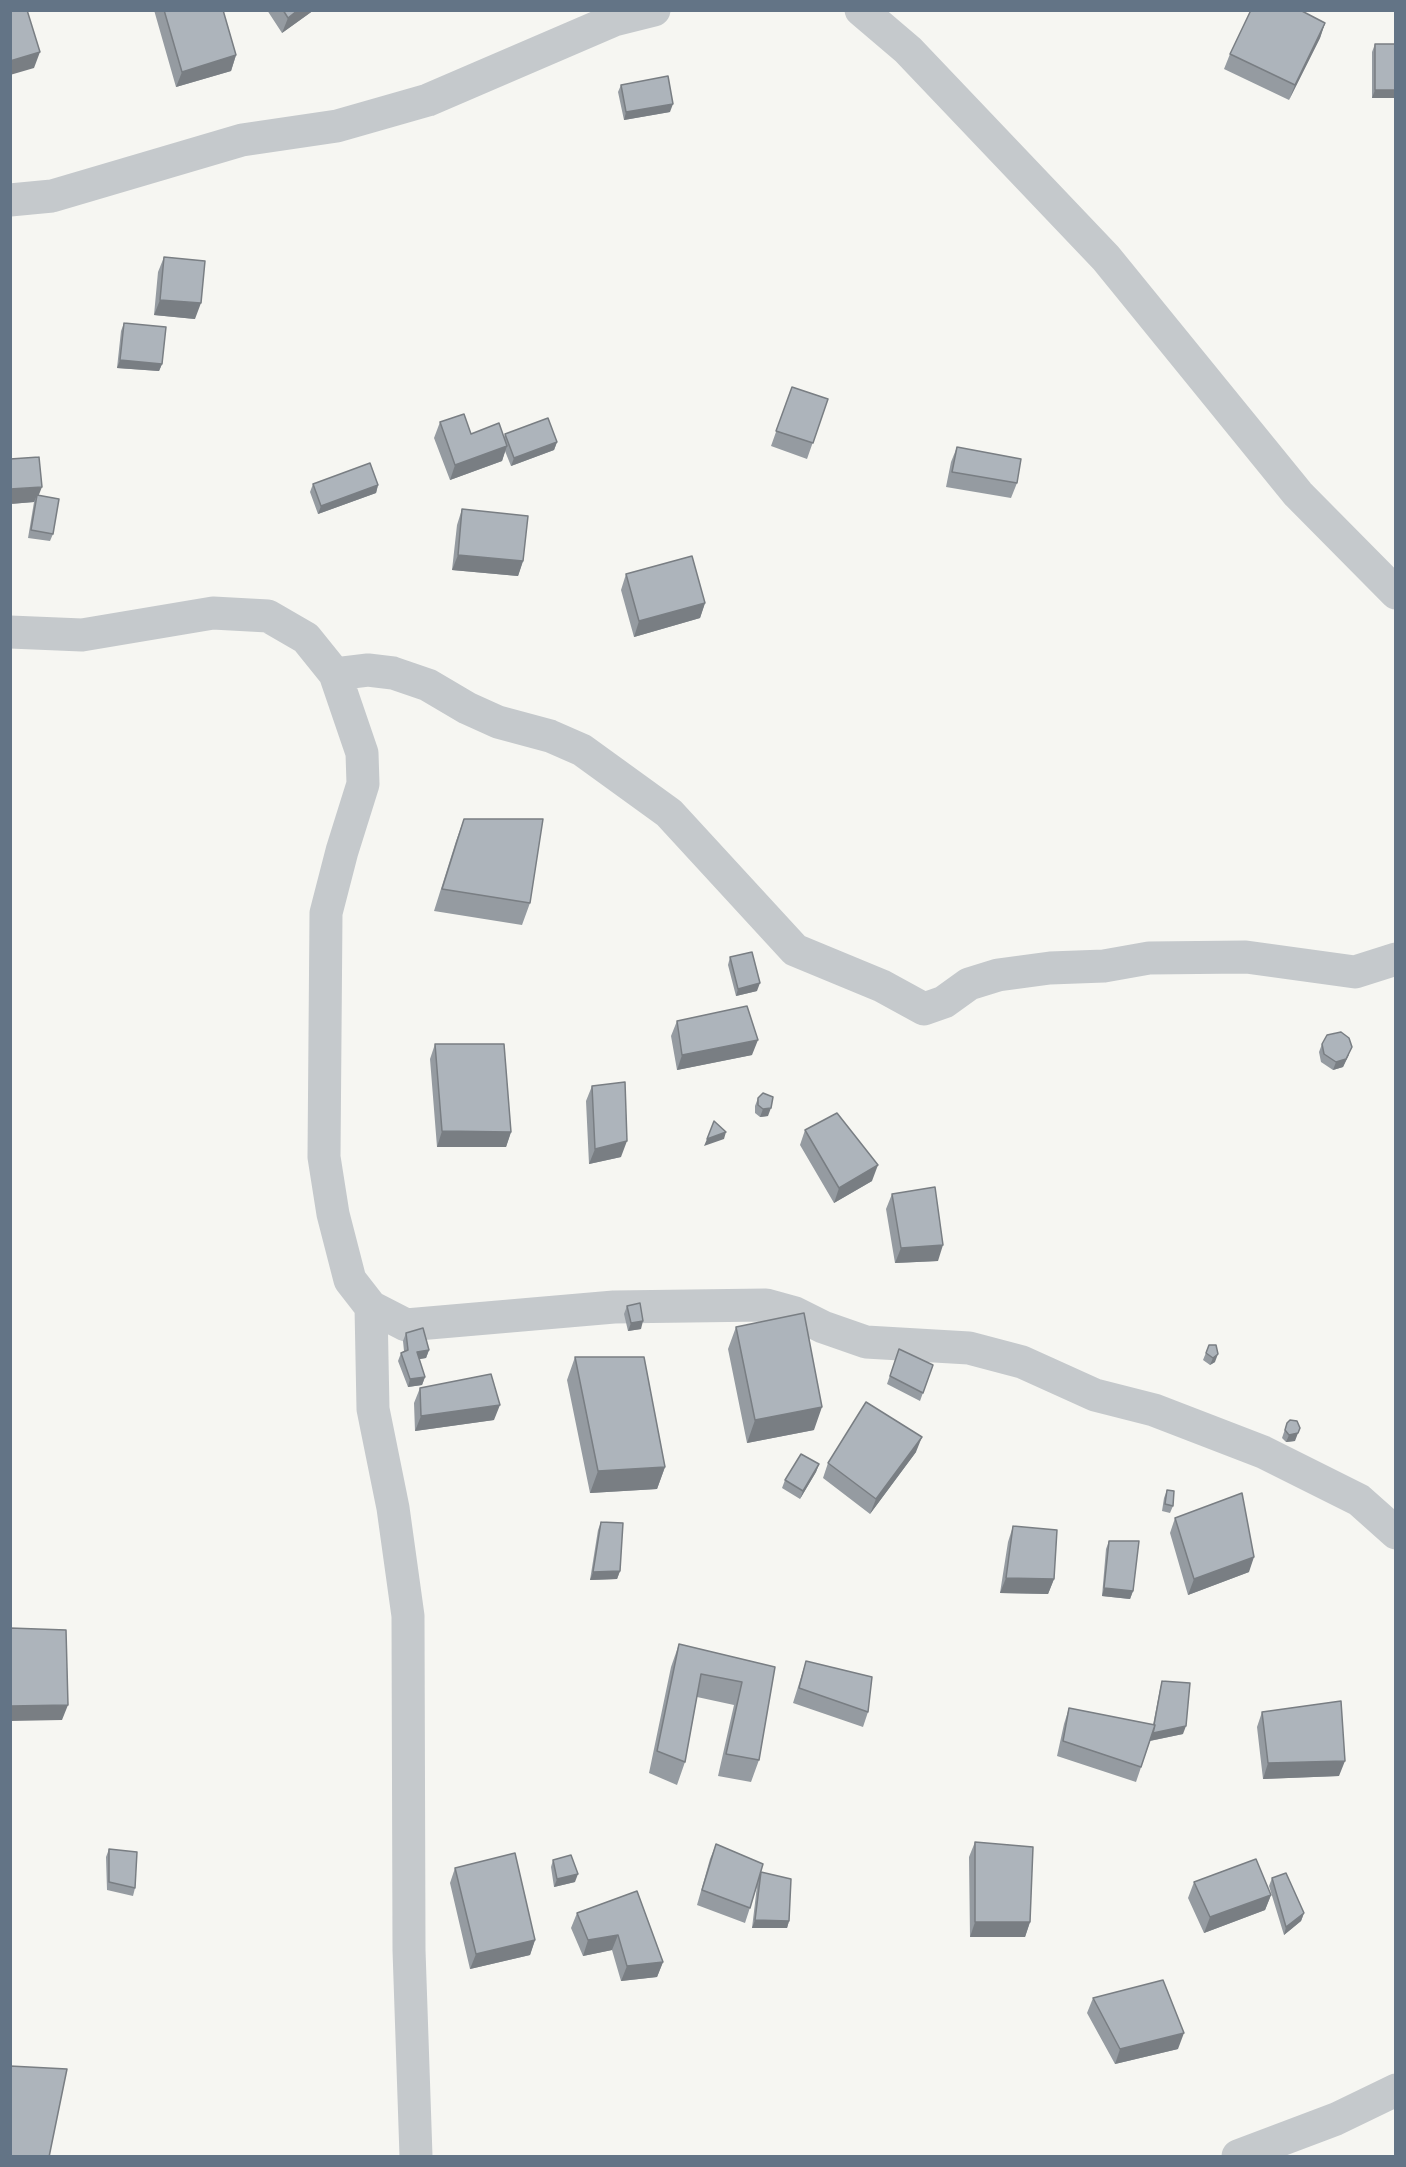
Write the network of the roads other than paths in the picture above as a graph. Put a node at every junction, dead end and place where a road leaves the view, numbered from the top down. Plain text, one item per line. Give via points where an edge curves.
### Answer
1 (654, 10) edge
2 (861, 10) edge
3 (10, 200) edge
4 (1395, 593) edge
5 (10, 632) edge
6 (335, 674) junction
7 (1395, 959) edge
8 (371, 1306) junction
9 (1395, 1533) edge
10 (1395, 2090) edge
11 (416, 2157) edge
12 (1238, 2157) edge

1 - 3 street via 614,20 428,100 337,126 242,140 52,196
2 - 4 street via 909,50 1106,258 1298,494
5 - 6 street via 82,635 213,613 268,616 306,638
6 - 7 street via 368,670 401,676 428,685 498,722 550,736 582,750 669,813 795,950 882,986 924,1009 944,1002 969,984 998,975 1050,968 1104,966 1149,958 1246,957 1355,972
6 - 8 street via 362,753 363,784 326,913 324,1157 350,1280
8 - 9 street via 406,1325 614,1307 766,1305 866,1342 969,1348 1022,1362 1095,1395 1154,1410 1263,1452 1359,1500
8 - 11 street via 373,1409 393,1508 408,1616 409,1950
10 - 12 street via 1336,2119

